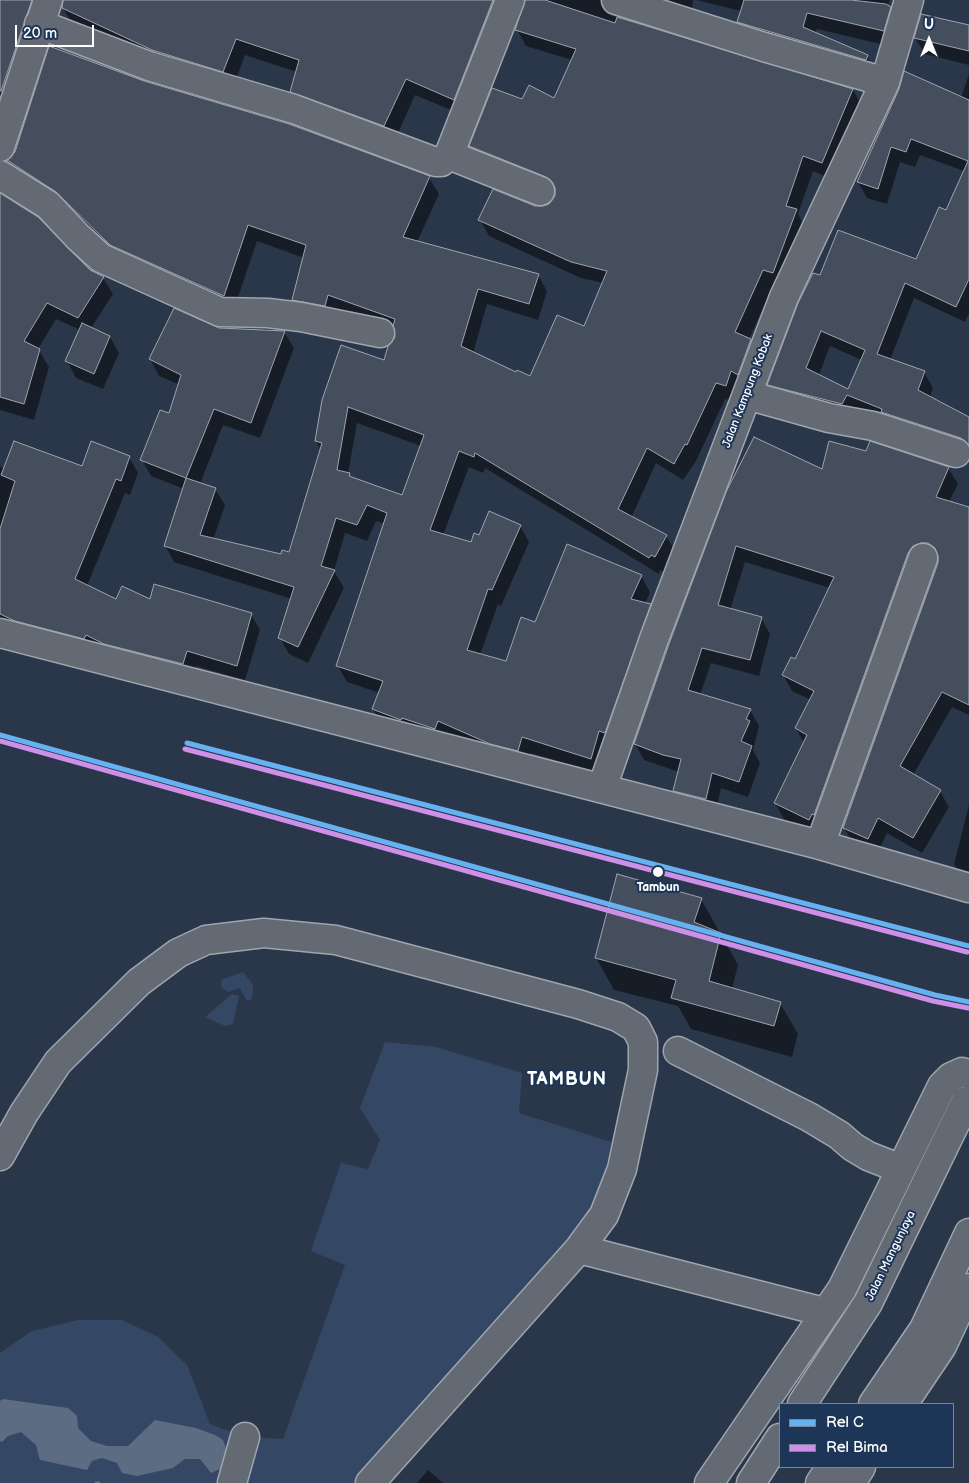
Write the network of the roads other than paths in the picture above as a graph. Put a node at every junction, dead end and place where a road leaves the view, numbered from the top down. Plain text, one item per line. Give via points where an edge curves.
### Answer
1 (510, 0) edge
2 (616, 0) edge
3 (909, 0) edge
4 (44, 12) edge
5 (886, 82) junction
6 (10, 86) edge
7 (0, 147) edge
8 (450, 155) junction
9 (0, 175) edge
10 (540, 190) dead end
11 (380, 333) dead end
12 (747, 395) junction
13 (956, 453) dead end
14 (923, 558) dead end
15 (0, 633) edge
16 (602, 788) junction
17 (820, 845) junction
18 (969, 888) edge
19 (678, 1050) dead end
20 (969, 1074) edge
21 (966, 1101) dead end
22 (0, 1156) edge
23 (901, 1169) junction
24 (969, 1233) edge
25 (579, 1249) junction
26 (969, 1288) edge
27 (824, 1312) junction
28 (803, 1403) edge
29 (874, 1403) edge
30 (904, 1403) edge
31 (245, 1437) dead end
32 (779, 1440) edge
33 (830, 1468) edge
34 (860, 1468) edge
35 (232, 1483) edge
36 (370, 1483) edge
37 (709, 1483) edge
38 (751, 1483) edge
39 (820, 1483) edge
40 (851, 1483) edge

1 - 8 street
2 - 5 street
3 - 5 street, Jalan Kampung Kobak
4 - 6 street
4 - 8 street via 149,66 294,110 436,162 446,160
5 - 12 street, Jalan Kampung Kobak via 784,297
6 - 7 street
8 - 10 street
9 - 11 street via 48,205 101,258 220,312 276,314
12 - 13 street via 829,418 873,426
12 - 16 street, Jalan Kampung Kobak via 654,639
14 - 17 street
15 - 16 street
16 - 17 street
17 - 18 street
19 - 23 street via 809,1117 868,1156
20 - 23 street via 962,1072 942,1086
21 - 28 street, Jalan Mangunjaya via 868,1303
22 - 25 street via 58,1062 139,982 178,953 206,940 264,933 336,940 578,1004 618,1017 636,1028 643,1042 643,1070 622,1169 604,1215
23 - 27 street via 842,1289
24 - 29 street via 924,1329
25 - 27 street
25 - 36 street
26 - 30 street via 942,1346
27 - 37 street
31 - 35 street
32 - 38 street
33 - 39 street
34 - 40 street

